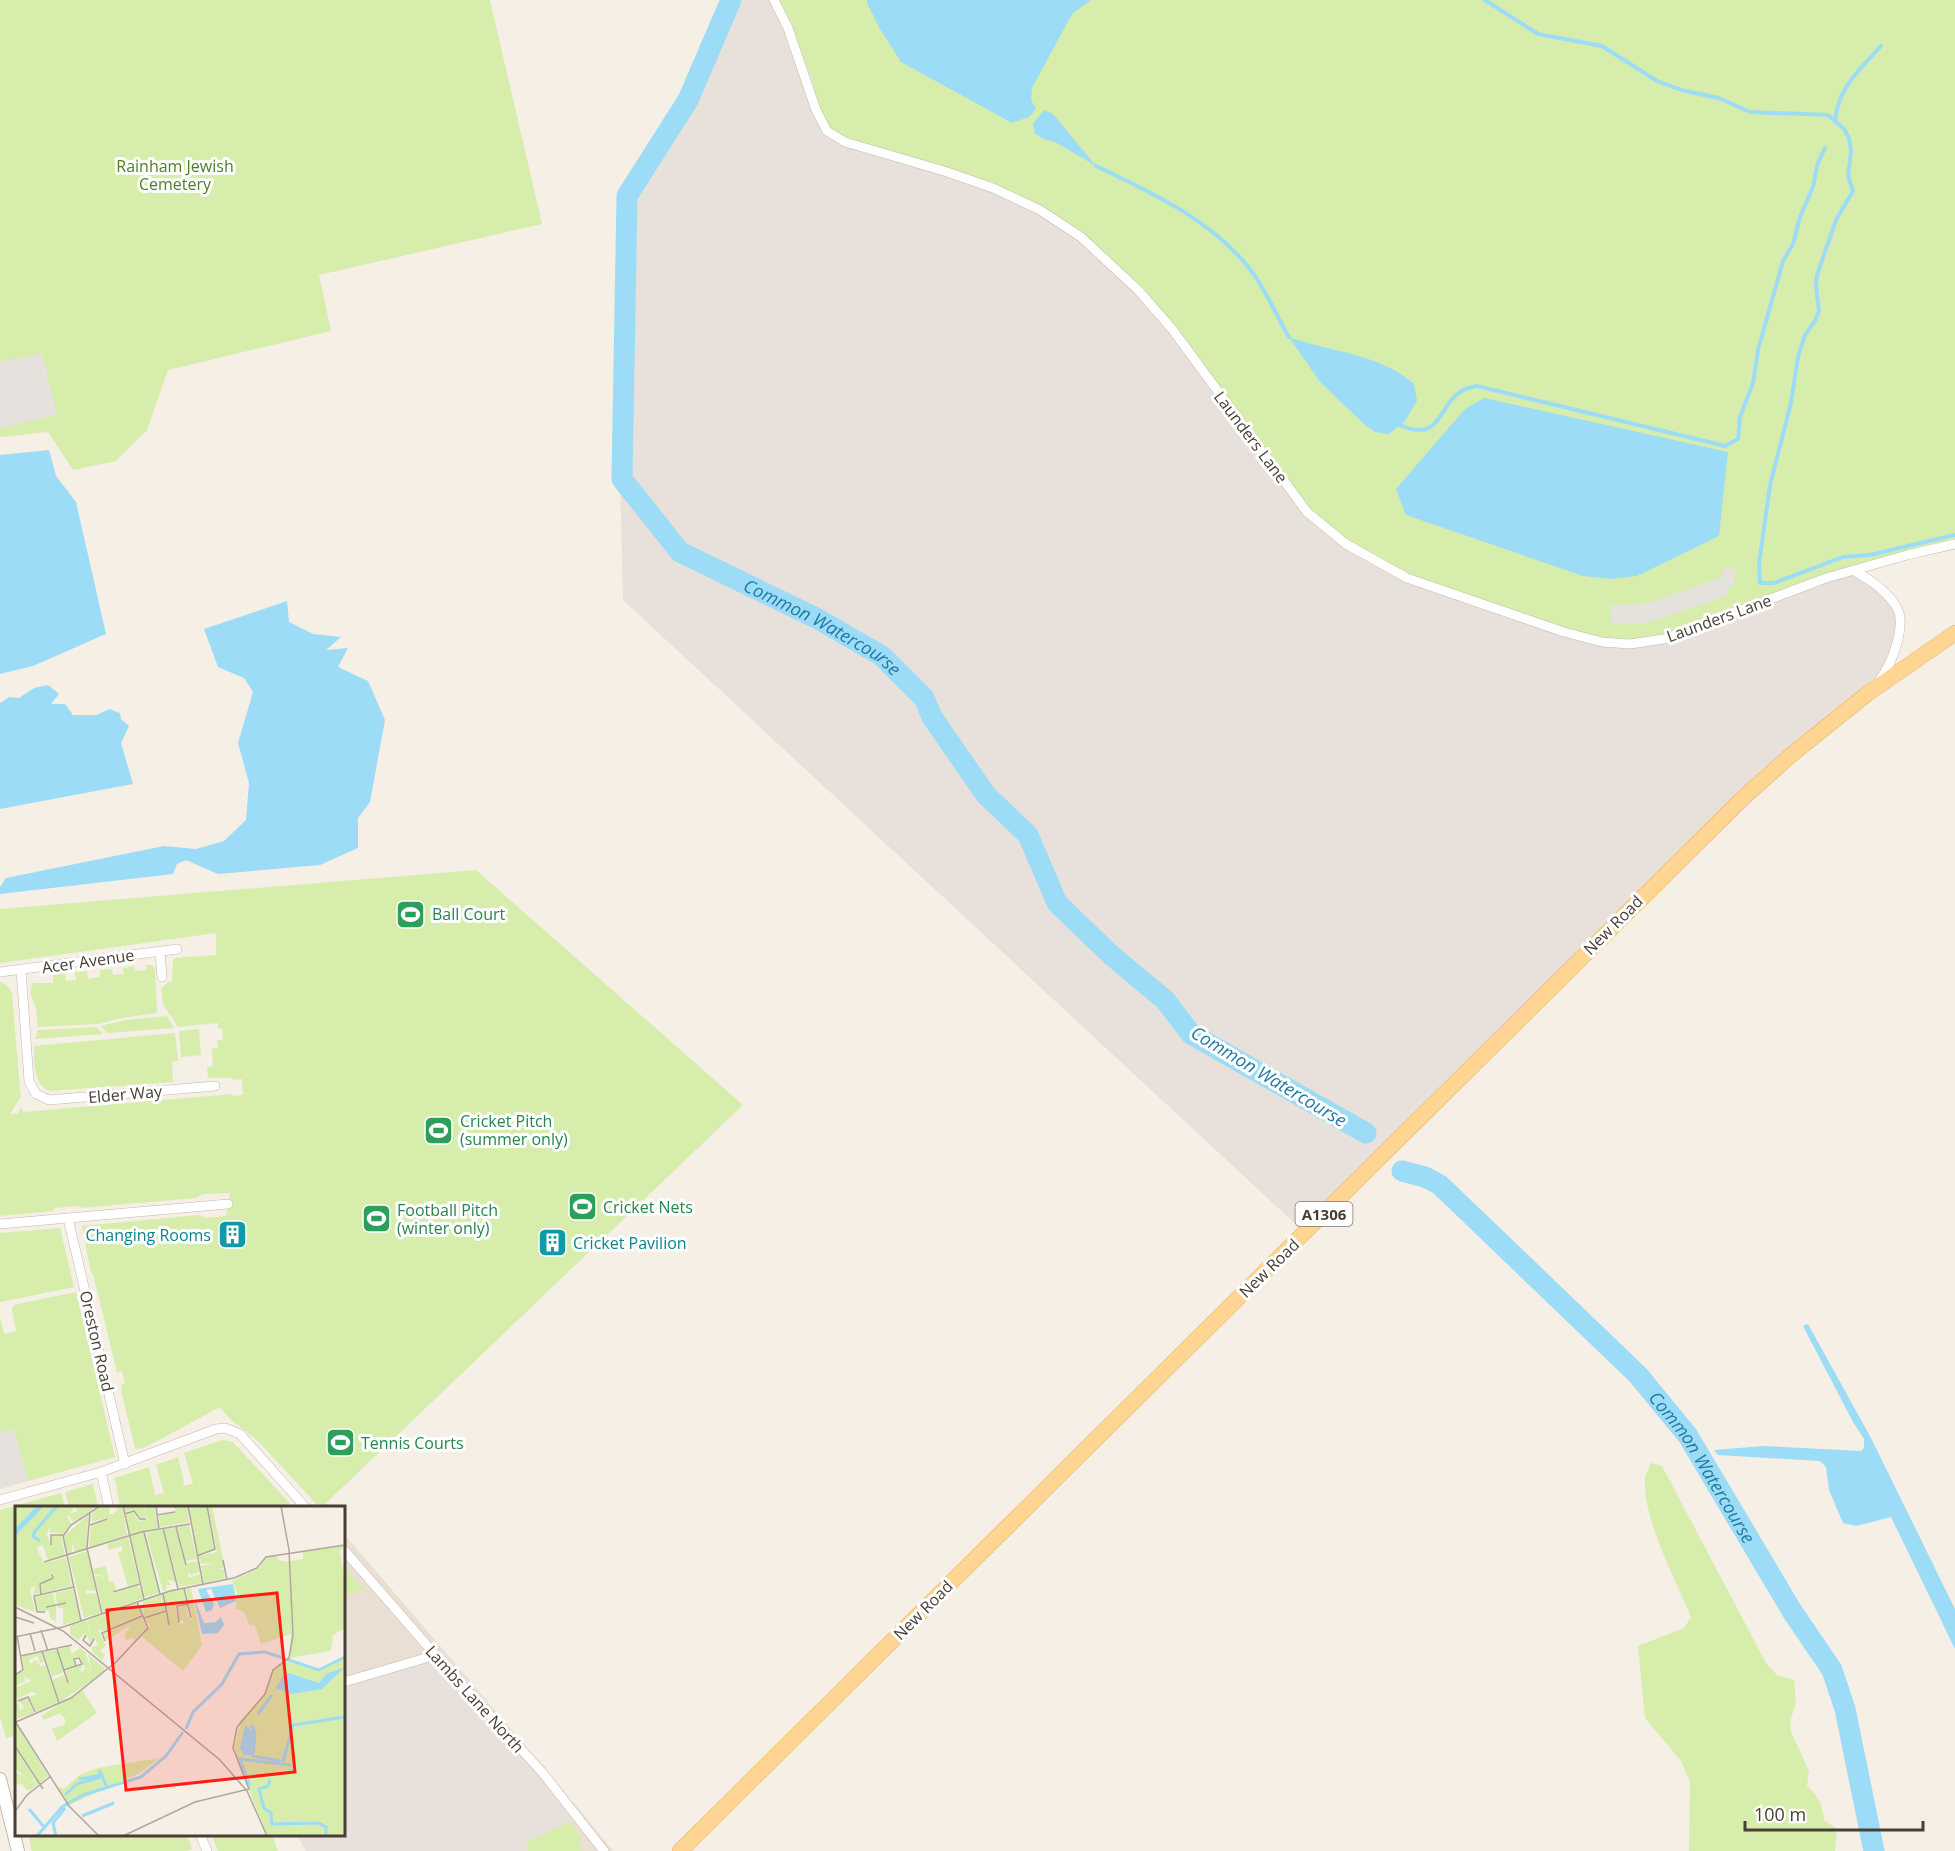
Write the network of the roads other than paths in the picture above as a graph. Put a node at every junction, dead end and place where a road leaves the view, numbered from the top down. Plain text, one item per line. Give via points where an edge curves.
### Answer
1 (774, 0) edge
2 (1955, 544) edge
3 (1853, 570) junction
4 (1955, 633) edge
5 (1867, 694) junction
6 (177, 949) dead end
7 (160, 951) junction
8 (21, 970) junction
9 (0, 972) edge
10 (162, 977) dead end
11 (215, 1086) dead end
12 (228, 1204) dead end
13 (68, 1218) junction
14 (0, 1224) edge
15 (125, 1464) junction
16 (101, 1472) junction
17 (0, 1500) edge
18 (109, 1506) edge
19 (304, 1506) edge
20 (345, 1551) edge
21 (436, 1655) junction
22 (345, 1682) edge
23 (0, 1779) edge
24 (201, 1836) edge
25 (18, 1851) edge
26 (207, 1851) edge
27 (604, 1851) edge
28 (680, 1851) edge

1 - 3 street, Launders Lane via 827,131 844,142 993,188 1040,210 1081,237 1138,290 1172,329 1307,512 1346,544 1407,578 1564,632 1602,642 1630,644 1664,639
2 - 3 street, Launders Lane
3 - 5 street via 1879,586 1898,608 1900,632 1894,655
4 - 5 main road, New Road / A1306
5 - 28 main road, New Road / A1306 via 1734,807
6 - 7 street, Acer Avenue
7 - 8 street, Acer Avenue
7 - 10 street
8 - 9 street, Acer Avenue
8 - 11 street, Elder Way via 29,1081 36,1094 49,1100
12 - 13 street
13 - 14 street
13 - 15 street, Oreston Road
15 - 16 street
15 - 19 street via 216,1429 233,1430 256,1450
16 - 17 street
16 - 18 street
20 - 21 street, Lambs Lane North
21 - 22 street
21 - 27 street, Lambs Lane North via 542,1772
23 - 25 street
24 - 26 street

